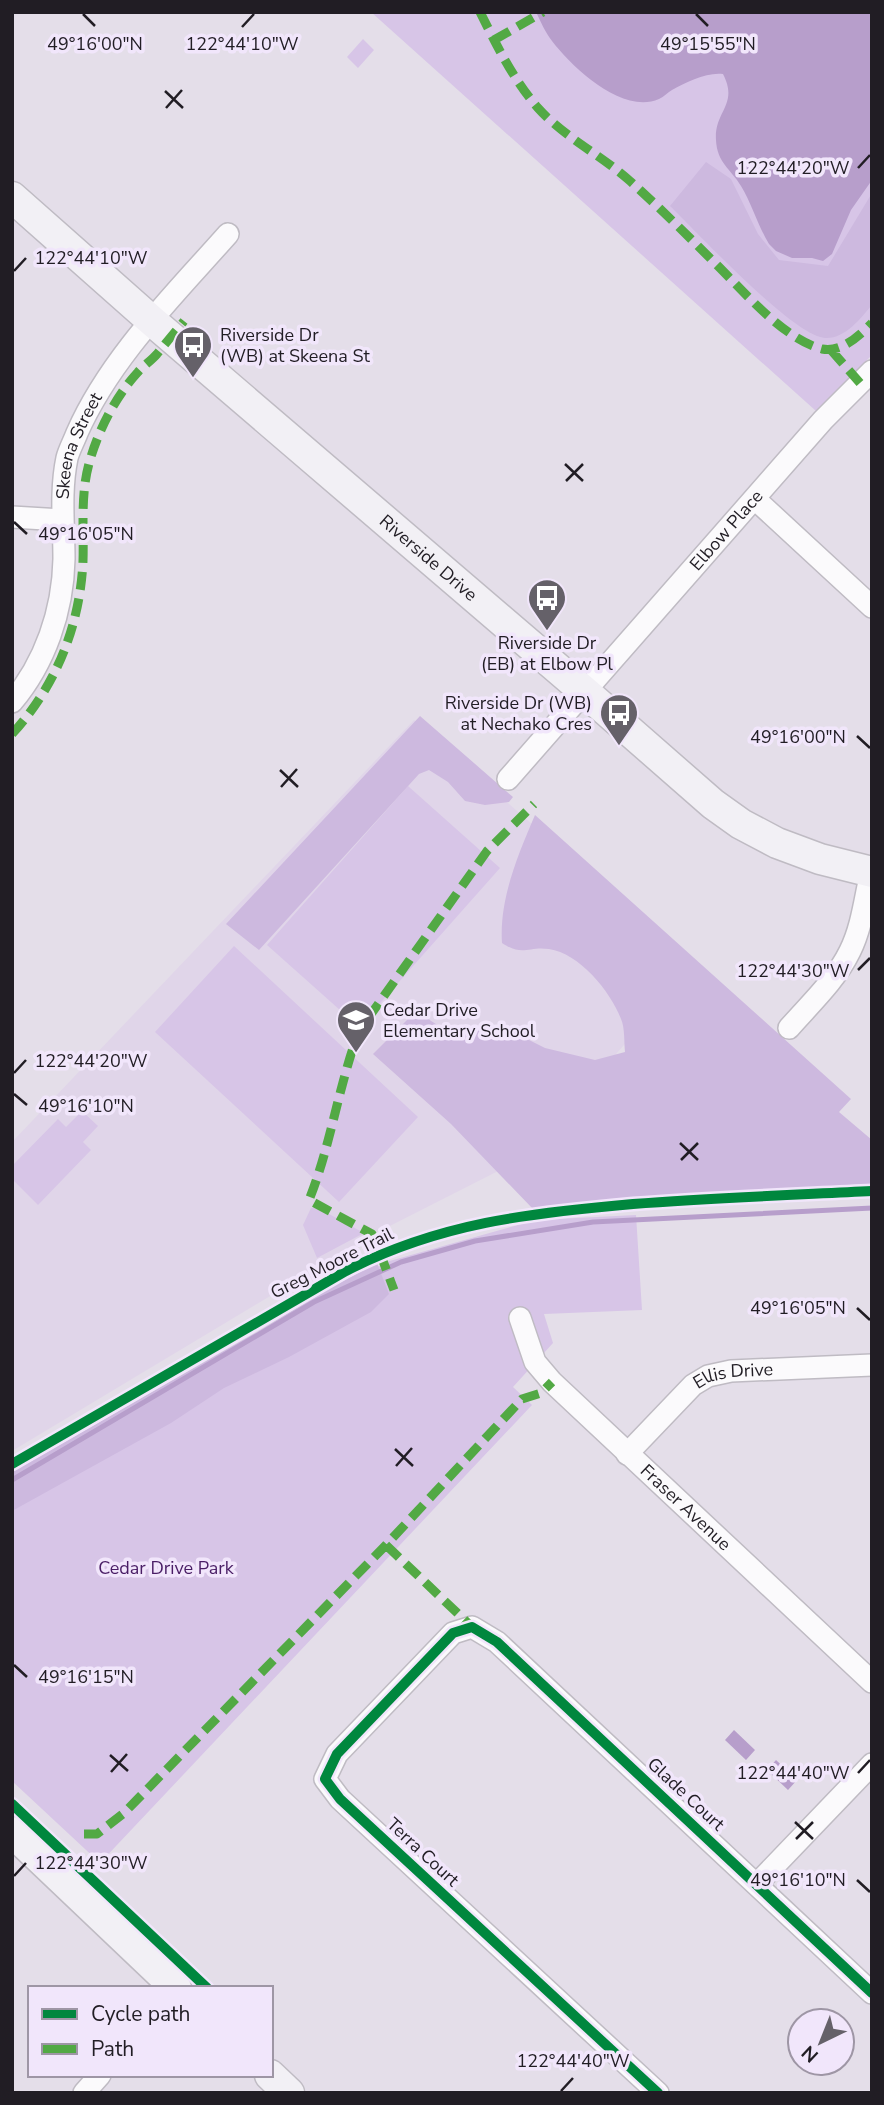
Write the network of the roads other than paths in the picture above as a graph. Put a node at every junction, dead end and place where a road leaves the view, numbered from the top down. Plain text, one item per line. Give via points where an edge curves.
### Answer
1 (12, 197) edge
2 (228, 234) dead end
3 (152, 321) junction
4 (872, 371) edge
5 (755, 499) junction
6 (12, 517) edge
7 (62, 520) junction
8 (872, 607) edge
9 (585, 692) junction
10 (12, 702) edge
11 (508, 779) dead end
12 (871, 872) edge
13 (789, 1028) dead end
14 (520, 1318) dead end
15 (872, 1365) edge
16 (626, 1454) junction
17 (472, 1627) joint
18 (872, 1682) edge
19 (872, 1764) edge
20 (12, 1832) edge
21 (757, 1885) junction
22 (174, 1986) edge
23 (872, 1993) edge
24 (98, 2077) edge
25 (272, 2077) edge
26 (84, 2093) edge
27 (289, 2093) edge
28 (658, 2093) edge

1 - 3 street, Riverside Drive
2 - 3 street, Skeena Street
3 - 7 street, Skeena Street via 107,378 85,417 67,457
3 - 9 street, Riverside Drive
4 - 5 street, Elbow Place
5 - 8 street
5 - 9 street, Elbow Place
6 - 7 street
7 - 10 street, Skeena Street via 64,560 56,618 38,664
9 - 11 street, Elbow Place
9 - 12 street, Riverside Drive via 732,817 801,852
12 - 13 street via 858,929 846,957
14 - 16 street, Fraser Avenue via 541,1370
15 - 16 street, Ellis Drive via 708,1376 687,1390
16 - 18 street, Fraser Avenue
17 - 21 street, Glade Court via 497,1642
17 - 28 street, Terra Court via 453,1633 337,1754 326,1779 340,1799
19 - 21 street
20 - 22 street
21 - 23 street, Glade Court
24 - 26 street
25 - 27 street

